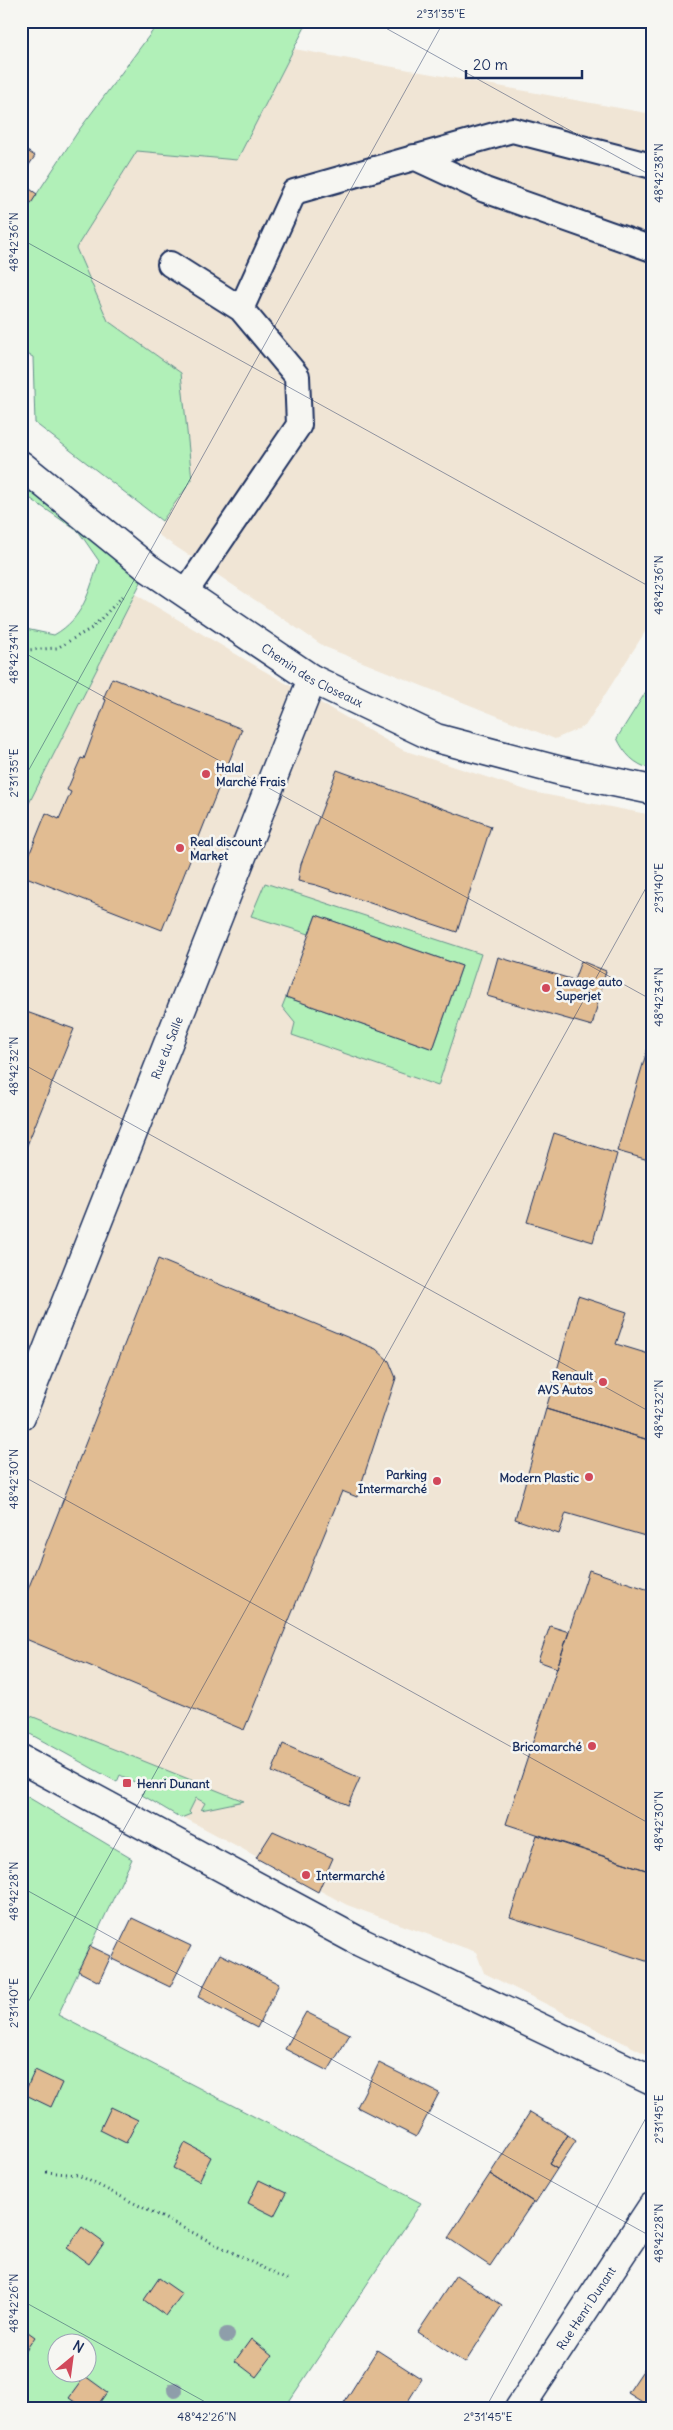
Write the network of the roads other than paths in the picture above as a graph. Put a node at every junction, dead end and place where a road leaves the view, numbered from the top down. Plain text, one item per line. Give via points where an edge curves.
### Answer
1 (414, 157) junction
2 (652, 166) edge
3 (652, 249) edge
4 (170, 264) dead end
5 (241, 309) junction
6 (21, 465) edge
7 (184, 593) junction
8 (312, 679) junction
9 (652, 790) edge
10 (21, 1416) edge
11 (21, 1759) edge
12 (652, 2081) edge
13 (652, 2207) edge
14 (519, 2409) edge

1 - 2 lane via 512,130
1 - 3 lane via 485,190
1 - 5 lane via 294,192
4 - 5 lane
5 - 7 lane via 297,376 298,425
6 - 7 street, Chemin des Closeaux via 148,568
7 - 8 street, Chemin des Closeaux
8 - 9 street, Chemin des Closeaux via 436,738 561,771
8 - 10 street, Rue du Salle
11 - 12 street via 360,1942
13 - 14 street, Rue Henri Dunant

